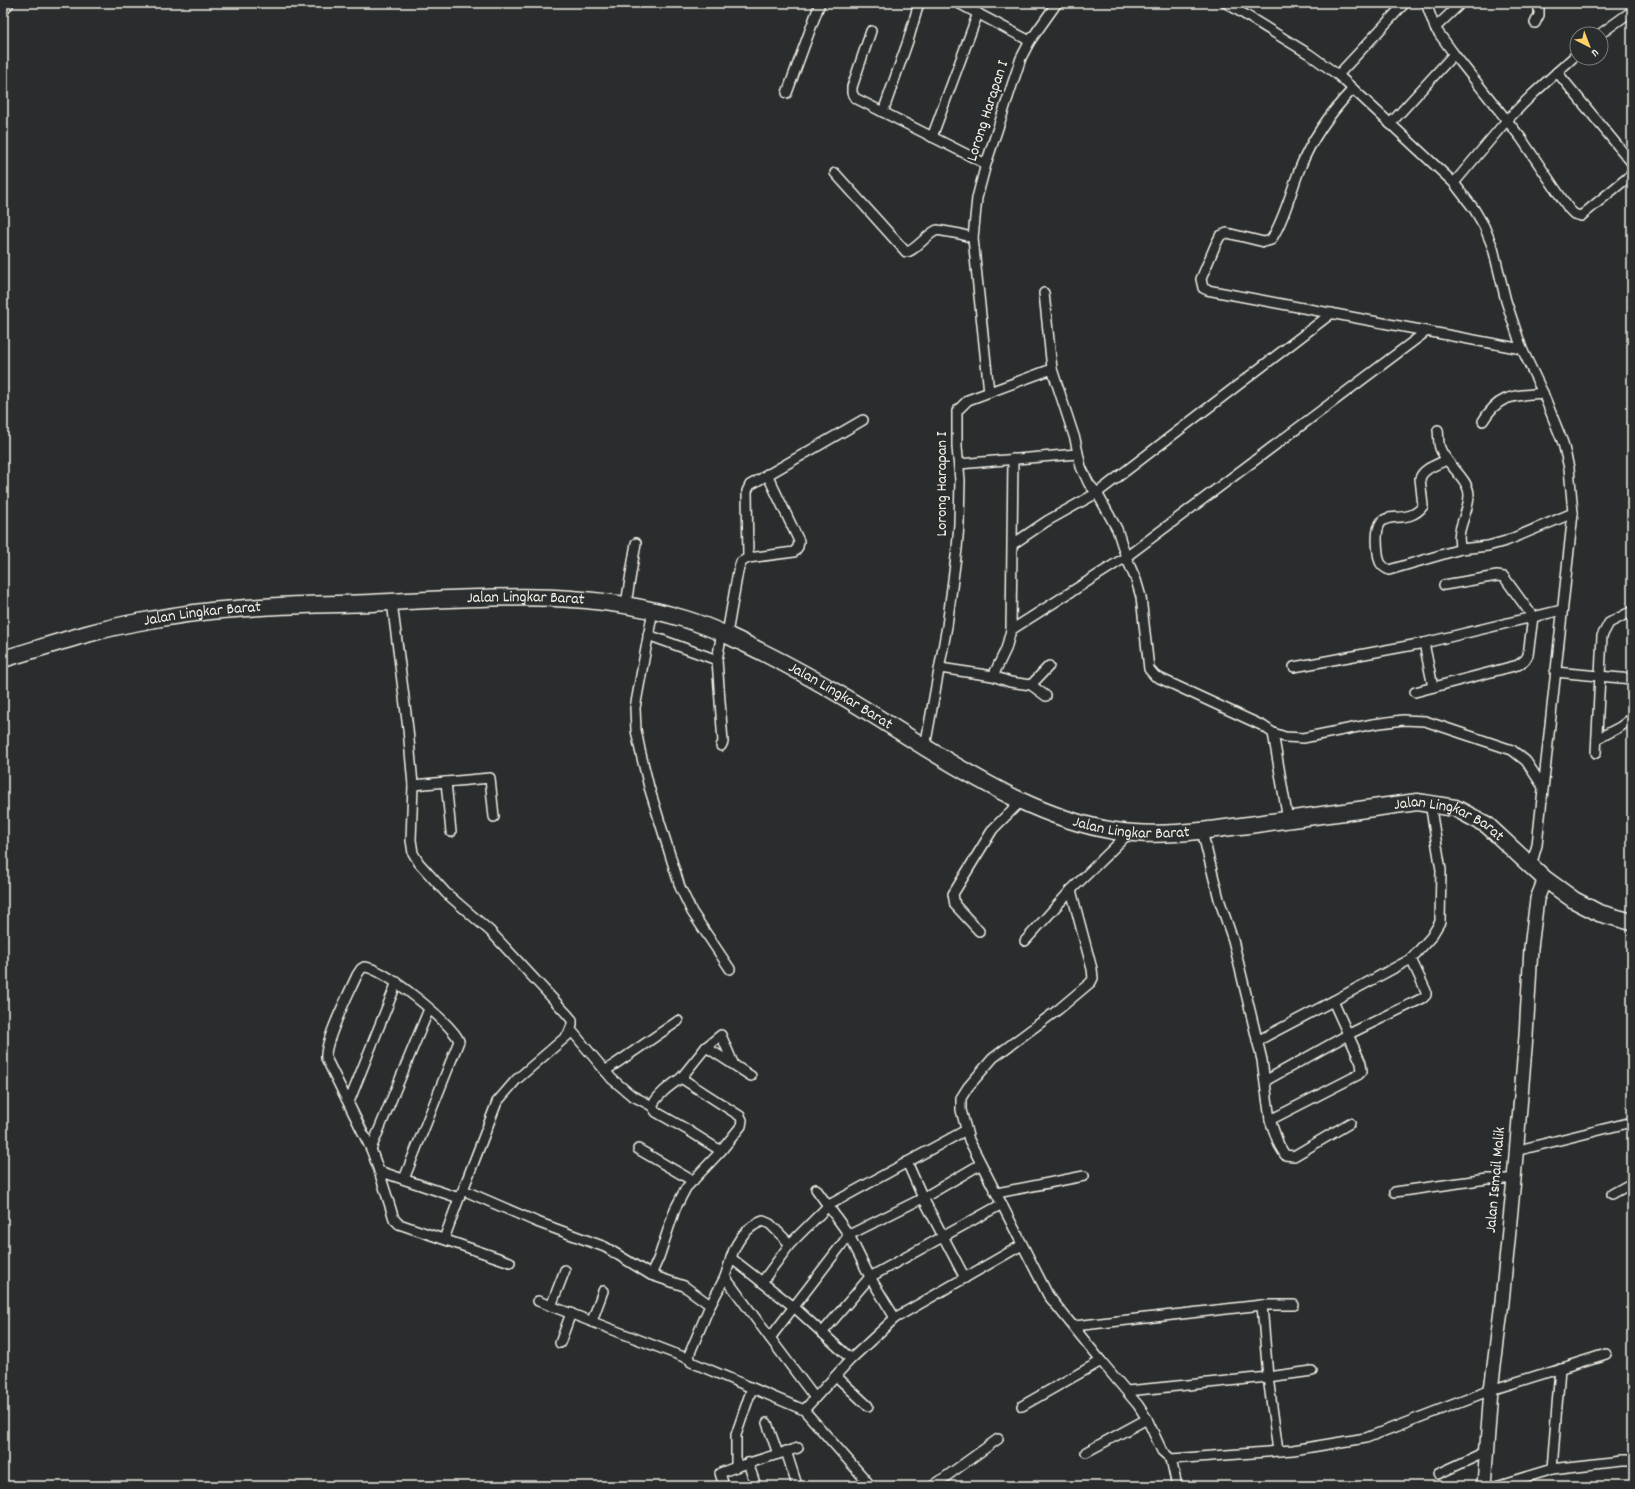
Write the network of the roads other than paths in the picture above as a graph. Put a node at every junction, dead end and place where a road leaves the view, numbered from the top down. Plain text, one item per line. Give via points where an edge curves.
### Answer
1 (9, 3) edge
2 (820, 3) edge
3 (919, 3) edge
4 (958, 3) edge
5 (1057, 3) edge
6 (1226, 3) edge
7 (1404, 3) edge
8 (1426, 3) edge
9 (1461, 3) edge
10 (1539, 3) edge
11 (1632, 11) edge
12 (3, 12) edge
13 (978, 14) junction
14 (1535, 23) dead end
15 (1435, 28) junction
16 (1609, 28) edge
17 (871, 31) dead end
18 (1030, 41) junction
19 (1454, 54) junction
20 (1569, 61) edge
21 (1557, 72) junction
22 (1338, 75) junction
23 (1353, 89) junction
24 (787, 93) dead end
25 (883, 112) junction
26 (1507, 120) junction
27 (1390, 124) junction
28 (932, 137) junction
29 (1632, 163) edge
30 (986, 164) junction
31 (835, 173) dead end
32 (1632, 174) edge
33 (1454, 184) junction
34 (973, 238) junction
35 (1044, 293) dead end
36 (1332, 313) junction
37 (1427, 331) junction
38 (1522, 349) junction
39 (1052, 369) junction
40 (989, 392) junction
41 (1543, 393) junction
42 (863, 420) dead end
43 (1483, 421) dead end
44 (1438, 430) dead end
45 (1077, 454) junction
46 (1013, 459) junction
47 (1446, 460) junction
48 (958, 464) junction
49 (767, 474) junction
50 (1097, 493) junction
51 (1573, 513) junction
52 (636, 543) dead end
53 (1013, 544) junction
54 (1461, 549) junction
55 (1126, 557) junction
56 (748, 558) junction
57 (1444, 585) dead end
58 (392, 602) junction
59 (626, 604) junction
60 (653, 610) junction
61 (1562, 610) junction
62 (1632, 611) edge
63 (1533, 617) junction
64 (1010, 630) junction
65 (724, 633) junction
66 (648, 636) junction
67 (1424, 643) junction
68 (3, 658) edge
69 (717, 660) junction
70 (1049, 666) dead end
71 (1294, 667) dead end
72 (940, 668) junction
73 (1555, 672) junction
74 (993, 676) junction
75 (1601, 677) junction
76 (1632, 679) edge
77 (1031, 685) junction
78 (1433, 687) junction
79 (1415, 692) dead end
80 (1046, 696) dead end
81 (1632, 718) edge
82 (1273, 733) junction
83 (1597, 739) junction
84 (722, 746) dead end
85 (925, 747) junction
86 (1596, 753) dead end
87 (446, 782) junction
88 (413, 785) junction
89 (1543, 787) junction
90 (1020, 802) junction
91 (1430, 804) junction
92 (494, 818) dead end
93 (1288, 820) junction
94 (1202, 831) junction
95 (451, 832) dead end
96 (1129, 832) junction
97 (1531, 866) junction
98 (1545, 879) junction
99 (1071, 890) junction
100 (1632, 922) edge
101 (980, 931) dead end
102 (1025, 941) dead end
103 (1411, 958) junction
104 (730, 970) dead end
105 (397, 982) junction
106 (1333, 1001) junction
107 (429, 1010) junction
108 (678, 1021) dead end
109 (571, 1030) junction
110 (1349, 1034) junction
111 (1257, 1041) junction
112 (706, 1047) junction
113 (733, 1064) junction
114 (605, 1071) junction
115 (751, 1076) dead end
116 (681, 1078) junction
117 (1265, 1081) junction
118 (349, 1102) junction
119 (652, 1106) junction
120 (1270, 1120) junction
121 (1632, 1122) edge
122 (1350, 1123) dead end
123 (966, 1130) junction
124 (371, 1149) junction
125 (638, 1149) dead end
126 (721, 1151) junction
127 (1515, 1151) junction
128 (906, 1162) junction
129 (981, 1164) junction
130 (379, 1171) junction
131 (1084, 1176) dead end
132 (404, 1179) junction
133 (1514, 1179) junction
134 (693, 1181) junction
135 (1632, 1183) edge
136 (816, 1189) dead end
137 (1395, 1192) dead end
138 (997, 1193) junction
139 (461, 1194) junction
140 (1612, 1194) dead end
141 (923, 1198) junction
142 (1002, 1204) junction
143 (828, 1205) junction
144 (849, 1235) junction
145 (943, 1235) junction
146 (444, 1239) junction
147 (790, 1244) junction
148 (1022, 1244) junction
149 (731, 1258) junction
150 (510, 1262) dead end
151 (565, 1270) dead end
152 (652, 1275) junction
153 (725, 1276) junction
154 (870, 1277) junction
155 (965, 1278) junction
156 (762, 1282) junction
157 (602, 1291) dead end
158 (538, 1301) dead end
159 (1294, 1304) dead end
160 (710, 1305) junction
161 (1262, 1305) junction
162 (551, 1306) junction
163 (794, 1307) junction
164 (571, 1313) junction
165 (895, 1318) junction
166 (592, 1321) junction
167 (1074, 1326) junction
168 (822, 1333) junction
169 (770, 1338) junction
170 (560, 1343) dead end
171 (1606, 1354) dead end
172 (689, 1359) junction
173 (851, 1360) junction
174 (1101, 1362) junction
175 (1560, 1368) junction
176 (1312, 1371) dead end
177 (836, 1376) junction
178 (1268, 1377) junction
179 (752, 1388) junction
180 (1491, 1390) junction
181 (1127, 1391) junction
182 (815, 1398) junction
183 (868, 1406) dead end
184 (1022, 1406) dead end
185 (804, 1410) junction
186 (1147, 1419) junction
187 (767, 1423) dead end
188 (998, 1439) dead end
189 (798, 1448) dead end
190 (1278, 1451) junction
191 (782, 1452) junction
192 (1086, 1452) dead end
193 (1486, 1452) junction
194 (1171, 1459) junction
195 (1632, 1461) edge
196 (748, 1463) junction
197 (736, 1467) junction
198 (1552, 1469) junction
199 (1438, 1474) dead end
200 (796, 1482) dead end
201 (724, 1486) edge
202 (756, 1486) edge
203 (871, 1486) edge
204 (933, 1486) edge
205 (1177, 1486) edge
206 (1484, 1486) edge
207 (1496, 1486) edge

1 - 12 street
2 - 24 street
3 - 25 street
4 - 13 street
5 - 18 street, Lorong Harapan I
6 - 22 street
7 - 22 street
8 - 15 street
9 - 15 street
10 - 14 street via 1539,15
11 - 16 street
13 - 18 street
13 - 28 street
15 - 19 street
17 - 25 street via 852,93 858,100
18 - 30 street, Lorong Harapan I via 1021,58
19 - 26 street
19 - 27 street
20 - 21 street
21 - 26 street
21 - 29 street
22 - 23 street
23 - 27 street
23 - 36 street via 1333,111 1311,143 1270,240 1264,242 1223,234 1218,240 1201,282 1207,290
25 - 28 street
26 - 32 street via 1569,209 1577,216 1581,216
26 - 33 street
27 - 33 street
28 - 30 street
30 - 34 street, Lorong Harapan I via 977,198
31 - 34 street via 906,252 937,230
33 - 38 street via 1484,226 1493,248 1506,301
34 - 40 street, Lorong Harapan I
35 - 39 street
36 - 37 street
36 - 50 street
37 - 38 street
37 - 55 street
38 - 41 street
39 - 40 street
39 - 45 street via 1075,439
40 - 48 street, Lorong Harapan I via 968,400 957,411
41 - 43 street via 1517,395 1497,403
41 - 51 street via 1563,443 1569,468
42 - 49 street
44 - 47 street via 1440,447
45 - 46 street
45 - 50 street via 1085,477
46 - 48 street
46 - 53 street
47 - 54 street via 1462,480 1469,495 1459,534
47 - 54 street via 1422,474 1420,478 1423,506 1420,510 1381,520 1376,537 1379,562 1389,570
48 - 72 street, Lorong Harapan I via 957,549
49 - 56 street via 750,485 747,491
49 - 56 street via 799,541 798,547 794,552
50 - 53 street via 1047,521
50 - 55 street via 1117,529
51 - 54 street via 1506,541
51 - 61 street
52 - 59 street
53 - 64 street
55 - 64 street
55 - 82 street via 1141,597 1150,669 1153,674
56 - 65 street via 741,562 738,571
57 - 63 street via 1504,577
58 - 59 highway, Jalan Lingkar Barat via 440,598 554,597
58 - 68 highway, Jalan Lingkar Barat via 232,609 138,622
58 - 88 street
59 - 60 highway, Jalan Lingkar Barat
60 - 65 highway, Jalan Lingkar Barat via 685,618
60 - 66 street
61 - 63 street
61 - 73 street
62 - 75 street via 1609,624 1602,636
63 - 67 street
63 - 78 street via 1528,655 1522,663
64 - 74 street via 1006,649
65 - 69 street
65 - 85 highway, Jalan Lingkar Barat via 790,666
66 - 69 street
66 - 104 street via 635,708 636,730 646,776 680,887 692,912
67 - 71 street
67 - 78 street
69 - 84 street
70 - 77 street
72 - 74 street
72 - 85 street, Lorong Harapan I
73 - 75 street
73 - 89 street
74 - 77 street
75 - 76 street
75 - 83 street
77 - 80 street
78 - 79 street
81 - 83 street
82 - 89 street via 1303,738 1374,724 1403,720 1424,721 1512,750 1526,761
82 - 93 street
83 - 86 street
85 - 90 highway, Jalan Lingkar Barat
87 - 88 street
87 - 92 street via 490,778
87 - 95 street
88 - 109 street via 411,840 415,858 446,893 490,931 566,1013 572,1020
89 - 97 street via 1537,845
90 - 96 highway, Jalan Lingkar Barat via 1084,824
90 - 101 street via 993,829 953,894 955,905
91 - 93 highway, Jalan Lingkar Barat via 1417,802
91 - 97 highway, Jalan Lingkar Barat via 1455,808 1487,825
91 - 103 street via 1441,870 1440,922 1431,937
93 - 94 highway, Jalan Lingkar Barat
94 - 96 highway, Jalan Lingkar Barat via 1165,834
94 - 111 street via 1219,899 1233,940
96 - 99 street
97 - 98 highway, Jalan Lingkar Barat
98 - 100 highway, Jalan Lingkar Barat via 1593,910
98 - 127 main road, Jalan Ismail Malik via 1538,899 1531,948
99 - 102 street
99 - 123 street via 1092,969 1092,982 993,1058 976,1076 961,1098
103 - 106 street
103 - 110 street via 1426,990 1425,996
105 - 107 street
105 - 118 street
105 - 118 street via 368,967 361,969 329,1041 325,1052 326,1058
106 - 110 street
106 - 111 street
107 - 124 street
107 - 132 street via 458,1038 458,1045
108 - 114 street
109 - 114 street
109 - 139 street via 516,1080 497,1102
110 - 117 street
110 - 120 street via 1361,1063 1361,1073
111 - 117 street
112 - 113 street
112 - 113 street via 721,1035
112 - 116 street
113 - 115 street
114 - 119 street via 631,1095
116 - 119 street via 664,1091
116 - 126 street via 740,1116 741,1126
117 - 120 street
118 - 124 street
119 - 126 street via 656,1112
120 - 122 street via 1279,1145 1289,1157 1299,1154
121 - 127 street
123 - 128 street
123 - 129 street
124 - 130 street
125 - 134 street
126 - 134 street
127 - 133 main road, Jalan Ismail Malik
128 - 141 street
128 - 143 street
129 - 138 street
129 - 141 street
130 - 132 street
130 - 146 street via 394,1219
131 - 138 street
132 - 139 street
133 - 137 street via 1487,1178
133 - 180 main road, Jalan Ismail Malik
134 - 152 street via 674,1209
135 - 140 street
136 - 143 street
138 - 142 street
139 - 146 street
139 - 152 street via 605,1247
141 - 144 street
141 - 145 street
142 - 145 street
142 - 148 street
143 - 144 street
143 - 147 street
144 - 154 street
144 - 163 street
145 - 154 street
145 - 155 street
146 - 150 street
147 - 149 street via 770,1224 763,1221 751,1228 738,1241
147 - 156 street
148 - 155 street
148 - 167 street via 1048,1295
149 - 153 street
149 - 156 street
151 - 162 street
152 - 160 street via 684,1286
153 - 160 street
153 - 169 street
154 - 165 street
154 - 168 street
155 - 165 street
156 - 163 street
157 - 166 street
158 - 162 street
159 - 161 street
160 - 172 street
161 - 167 street
161 - 178 street
162 - 164 street
163 - 168 street
163 - 169 street
164 - 166 street
164 - 170 street
165 - 173 street
166 - 172 street
167 - 174 street
168 - 173 street
169 - 182 street
171 - 175 street
172 - 179 street
173 - 177 street
174 - 181 street
174 - 184 street
175 - 180 street
175 - 198 street
176 - 178 street
177 - 182 street
177 - 183 street
178 - 181 street
178 - 190 street
179 - 185 street
179 - 197 street via 736,1435
180 - 190 street via 1366,1438
180 - 193 main road, Jalan Ismail Malik
181 - 186 street
182 - 185 street
185 - 203 street
186 - 192 street
186 - 194 street via 1162,1451
187 - 191 street
188 - 204 street
189 - 191 street
190 - 194 street
191 - 196 street
191 - 200 street
193 - 199 street
193 - 206 main road, Jalan Ismail Malik
194 - 205 street
195 - 198 street
196 - 197 street
196 - 202 street
197 - 201 street via 720,1473
198 - 207 street

